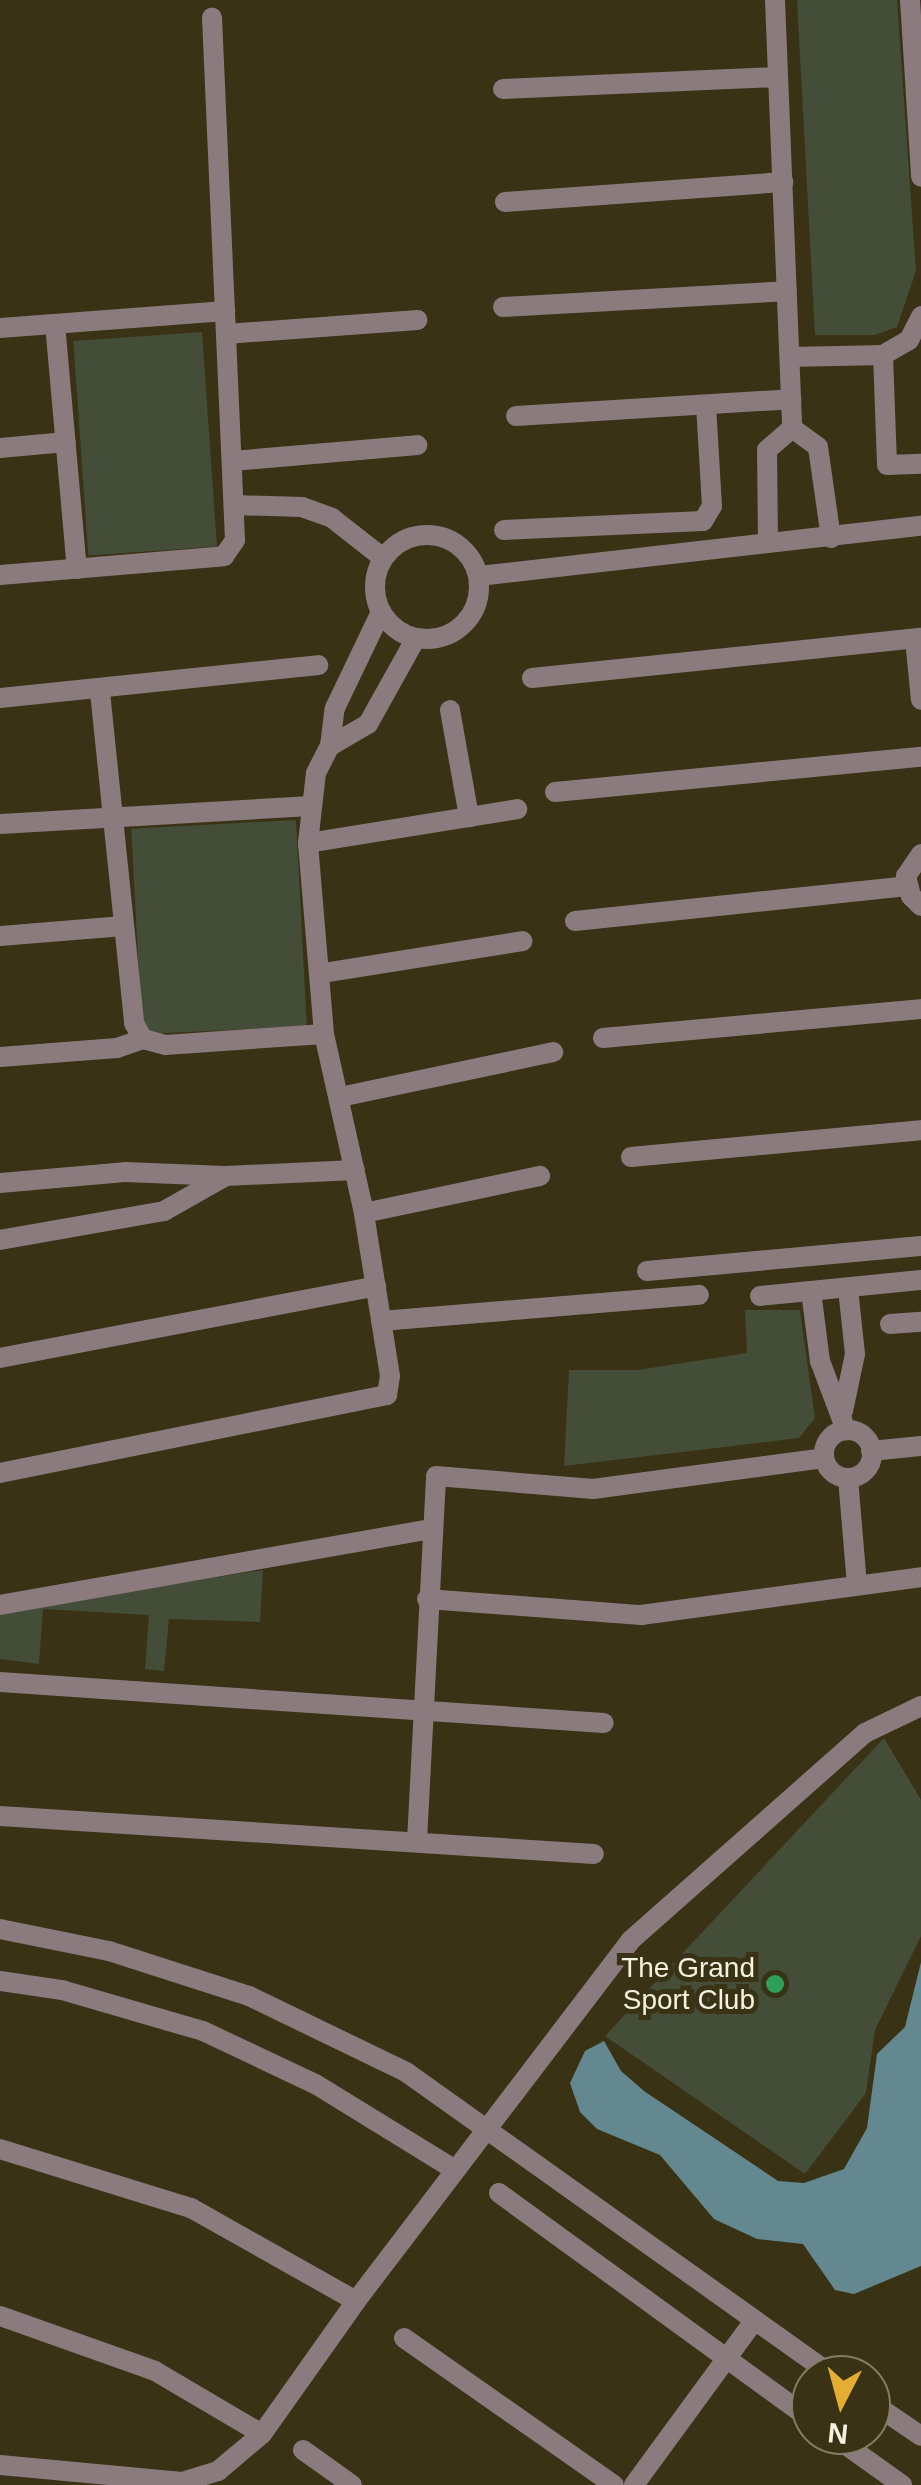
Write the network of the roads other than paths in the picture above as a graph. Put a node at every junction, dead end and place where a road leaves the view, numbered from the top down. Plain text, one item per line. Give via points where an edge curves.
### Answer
1 (775, 0) edge
2 (910, 0) edge
3 (212, 18) dead end
4 (917, 28) edge
5 (778, 78) junction
6 (503, 89) dead end
7 (920, 136) edge
8 (921, 178) edge
9 (782, 182) junction
10 (505, 202) dead end
11 (787, 291) junction
12 (503, 307) dead end
13 (225, 311) junction
14 (921, 316) edge
15 (418, 320) dead end
16 (55, 324) junction
17 (0, 328) edge
18 (226, 334) junction
19 (915, 343) edge
20 (883, 355) junction
21 (790, 357) junction
22 (791, 399) junction
23 (706, 406) junction
24 (516, 416) dead end
25 (792, 428) junction
26 (66, 442) junction
27 (417, 445) dead end
28 (0, 448) edge
29 (232, 460) junction
30 (921, 464) edge
31 (234, 505) junction
32 (921, 526) edge
33 (504, 530) dead end
34 (831, 538) junction
35 (768, 543) junction
36 (383, 558) junction
37 (76, 568) junction
38 (0, 575) edge
39 (478, 576) junction
40 (382, 612) junction
41 (416, 638) junction
42 (918, 638) edge
43 (318, 665) dead end
44 (532, 678) dead end
45 (100, 692) junction
46 (0, 698) edge
47 (921, 700) edge
48 (450, 710) dead end
49 (330, 746) junction
50 (921, 756) edge
51 (555, 792) dead end
52 (310, 806) junction
53 (516, 809) dead end
54 (113, 815) junction
55 (469, 817) junction
56 (0, 824) edge
57 (308, 843) junction
58 (921, 854) edge
59 (907, 886) junction
60 (921, 906) edge
61 (574, 921) dead end
62 (124, 926) junction
63 (0, 936) edge
64 (522, 941) dead end
65 (323, 973) junction
66 (921, 1009) edge
67 (324, 1034) junction
68 (603, 1038) dead end
69 (143, 1039) junction
70 (553, 1052) dead end
71 (0, 1057) edge
72 (340, 1097) junction
73 (921, 1130) edge
74 (631, 1157) dead end
75 (355, 1170) junction
76 (225, 1176) junction
77 (540, 1176) dead end
78 (0, 1183) edge
79 (364, 1213) junction
80 (0, 1240) edge
81 (921, 1246) edge
82 (647, 1271) dead end
83 (921, 1280) edge
84 (376, 1286) junction
85 (848, 1288) junction
86 (811, 1291) junction
87 (700, 1295) dead end
88 (760, 1296) dead end
89 (381, 1321) junction
90 (921, 1322) edge
91 (890, 1324) dead end
92 (0, 1358) edge
93 (844, 1420) junction
94 (921, 1446) edge
95 (871, 1451) junction
96 (824, 1458) junction
97 (0, 1472) edge
98 (848, 1478) junction
99 (430, 1529) junction
100 (921, 1577) edge
101 (857, 1586) junction
102 (427, 1599) junction
103 (0, 1605) edge
104 (0, 1682) edge
105 (921, 1706) edge
106 (422, 1710) junction
107 (604, 1723) dead end
108 (0, 1816) edge
109 (417, 1841) junction
110 (594, 1854) dead end
111 (0, 1928) edge
112 (0, 1981) edge
113 (490, 2126) junction
114 (0, 2148) edge
115 (455, 2170) junction
116 (499, 2193) dead end
117 (356, 2300) junction
118 (0, 2316) edge
119 (754, 2321) junction
120 (404, 2338) dead end
121 (803, 2355) edge
122 (725, 2358) junction
123 (791, 2406) edge
124 (891, 2416) edge
125 (262, 2434) junction
126 (921, 2436) edge
127 (303, 2450) dead end
128 (860, 2455) edge
129 (0, 2465) edge
130 (352, 2485) edge
131 (614, 2485) edge
132 (634, 2485) edge
133 (902, 2485) edge

1 - 5 street
2 - 4 street
3 - 13 street
4 - 7 street
5 - 6 street
5 - 9 street
7 - 8 street
9 - 10 street
9 - 11 street
11 - 12 street
11 - 21 street
13 - 16 street
13 - 18 street
14 - 19 street
15 - 18 street
16 - 17 street
16 - 26 street
18 - 29 street
19 - 20 street
20 - 21 street
20 - 30 street via 886,465
21 - 22 street
22 - 23 street
22 - 25 street
23 - 24 street
23 - 33 street via 712,506 704,521
25 - 34 street via 818,447
25 - 35 street via 767,450
26 - 28 street
26 - 37 street
27 - 29 street
29 - 31 street
31 - 36 street via 302,507 332,518
31 - 37 street via 236,540 224,556
32 - 34 street
34 - 35 street
35 - 39 street
36 - 39 street via 410,536 445,538 461,546
36 - 40 street via 374,590
37 - 38 street
39 - 41 street via 480,594 464,625
40 - 41 street
40 - 49 street via 335,708
41 - 49 street via 368,724
42 - 44 street
42 - 47 street
43 - 45 street
45 - 46 street
45 - 54 street
48 - 55 street
49 - 52 street
50 - 51 street
52 - 54 street
52 - 57 street
53 - 55 street
54 - 56 street
54 - 62 street
55 - 57 street
57 - 65 street
58 - 59 street via 910,866
59 - 60 street
59 - 61 street
62 - 63 street
62 - 69 street via 134,1022
64 - 65 street
65 - 67 street
66 - 68 street
67 - 69 street via 165,1045
67 - 72 street
69 - 71 street via 117,1048
70 - 72 street
72 - 75 street
73 - 74 street
75 - 76 street
75 - 79 street
76 - 78 street via 125,1172
76 - 80 street via 164,1211
77 - 79 street
79 - 84 street
81 - 82 street
83 - 85 street
84 - 89 street
84 - 92 street
85 - 86 street
85 - 93 street via 855,1354
86 - 88 street
86 - 93 street via 820,1361
87 - 89 street
89 - 97 street via 387,1395 366,1404
90 - 91 street
93 - 95 street
93 - 96 street via 826,1442
94 - 95 street
95 - 98 street via 862,1473
96 - 98 street via 832,1472
96 - 99 street via 592,1489 441,1474 432,1481
98 - 101 street
99 - 102 street
99 - 103 street
100 - 101 street
101 - 102 street via 641,1614
102 - 106 street
104 - 106 street
105 - 113 street via 865,1733 661,1910
106 - 107 street
106 - 109 street
108 - 109 street
109 - 110 street
111 - 113 street via 109,1951 249,1996 406,2072
112 - 115 street via 62,1990 204,2030 317,2085
113 - 115 street
113 - 119 street
114 - 117 street via 191,2208
115 - 117 street
116 - 122 street
117 - 125 street
118 - 125 street via 155,2371
119 - 121 street
119 - 122 street
120 - 131 street
122 - 123 street
122 - 132 street
124 - 126 street
125 - 129 street via 218,2471 182,2482
127 - 130 street
128 - 133 street

